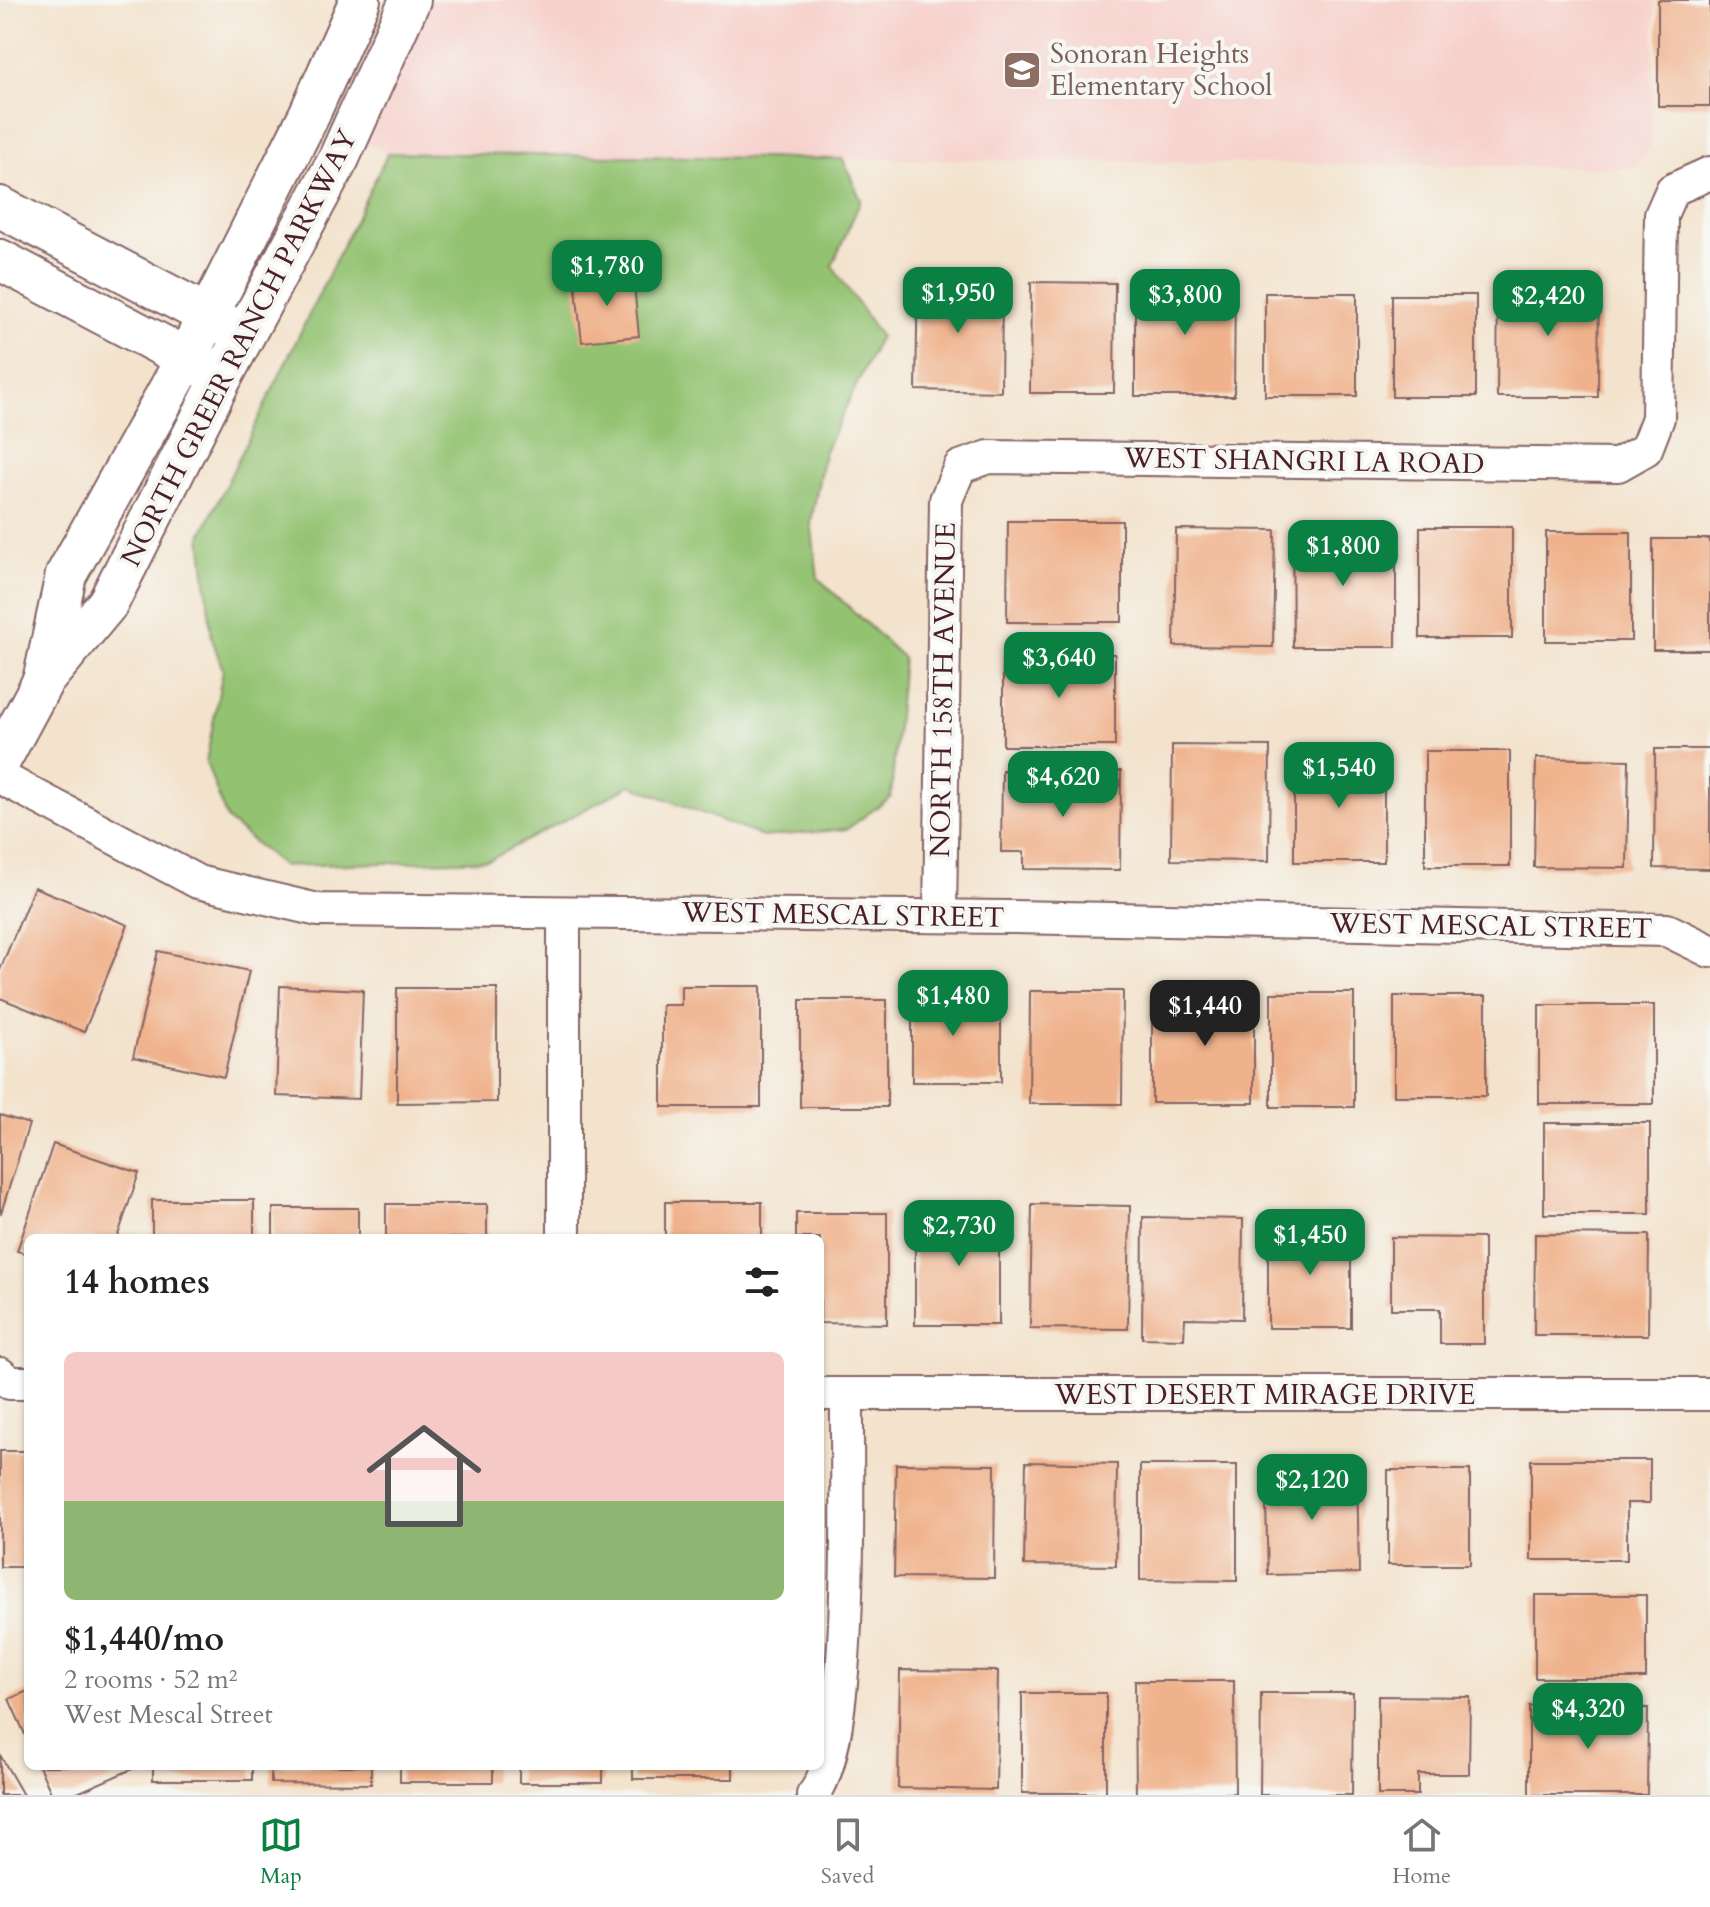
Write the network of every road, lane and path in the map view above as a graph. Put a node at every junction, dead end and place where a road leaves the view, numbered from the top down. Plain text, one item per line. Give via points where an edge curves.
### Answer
1 (360, 0) edge
2 (410, 0) edge
3 (1710, 173) edge
4 (0, 207) edge
5 (0, 260) edge
6 (208, 315) junction
7 (246, 335) junction
8 (187, 357) junction
9 (222, 377) junction
10 (960, 467) joint
11 (43, 681) junction
12 (0, 761) edge
13 (0, 777) edge
14 (564, 913) junction
15 (940, 916) junction
16 (1710, 951) edge
17 (564, 1234) edge
18 (0, 1374) edge
19 (24, 1383) edge
20 (1710, 1394) edge
21 (834, 1395) edge
22 (820, 1792) edge

1 - 6 street, NORTH GREER RANCH PARKWAY via 309,115
2 - 7 street, NORTH GREER RANCH PARKWAY via 339,158
3 - 10 street, WEST SHANGRI LA ROAD via 1672,190 1661,215 1658,418 1646,449 1618,465 989,457
4 - 6 street
5 - 8 street
6 - 7 street
6 - 8 street, NORTH GREER RANCH PARKWAY
7 - 9 street, NORTH GREER RANCH PARKWAY
8 - 9 street
8 - 11 street, NORTH GREER RANCH PARKWAY via 66,575
9 - 11 street, NORTH GREER RANCH PARKWAY via 108,603
10 - 15 street, NORTH 158TH AVENUE via 946,500
11 - 12 street, NORTH GREER RANCH PARKWAY
13 - 14 street, WEST MESCAL STREET via 198,882 318,910
14 - 15 street, WEST MESCAL STREET
14 - 17 street
15 - 16 street, WEST MESCAL STREET via 1667,930
18 - 19 street via 10,1383
20 - 21 street, WEST DESERT MIRAGE DRIVE
21 - 22 street via 844,1673

